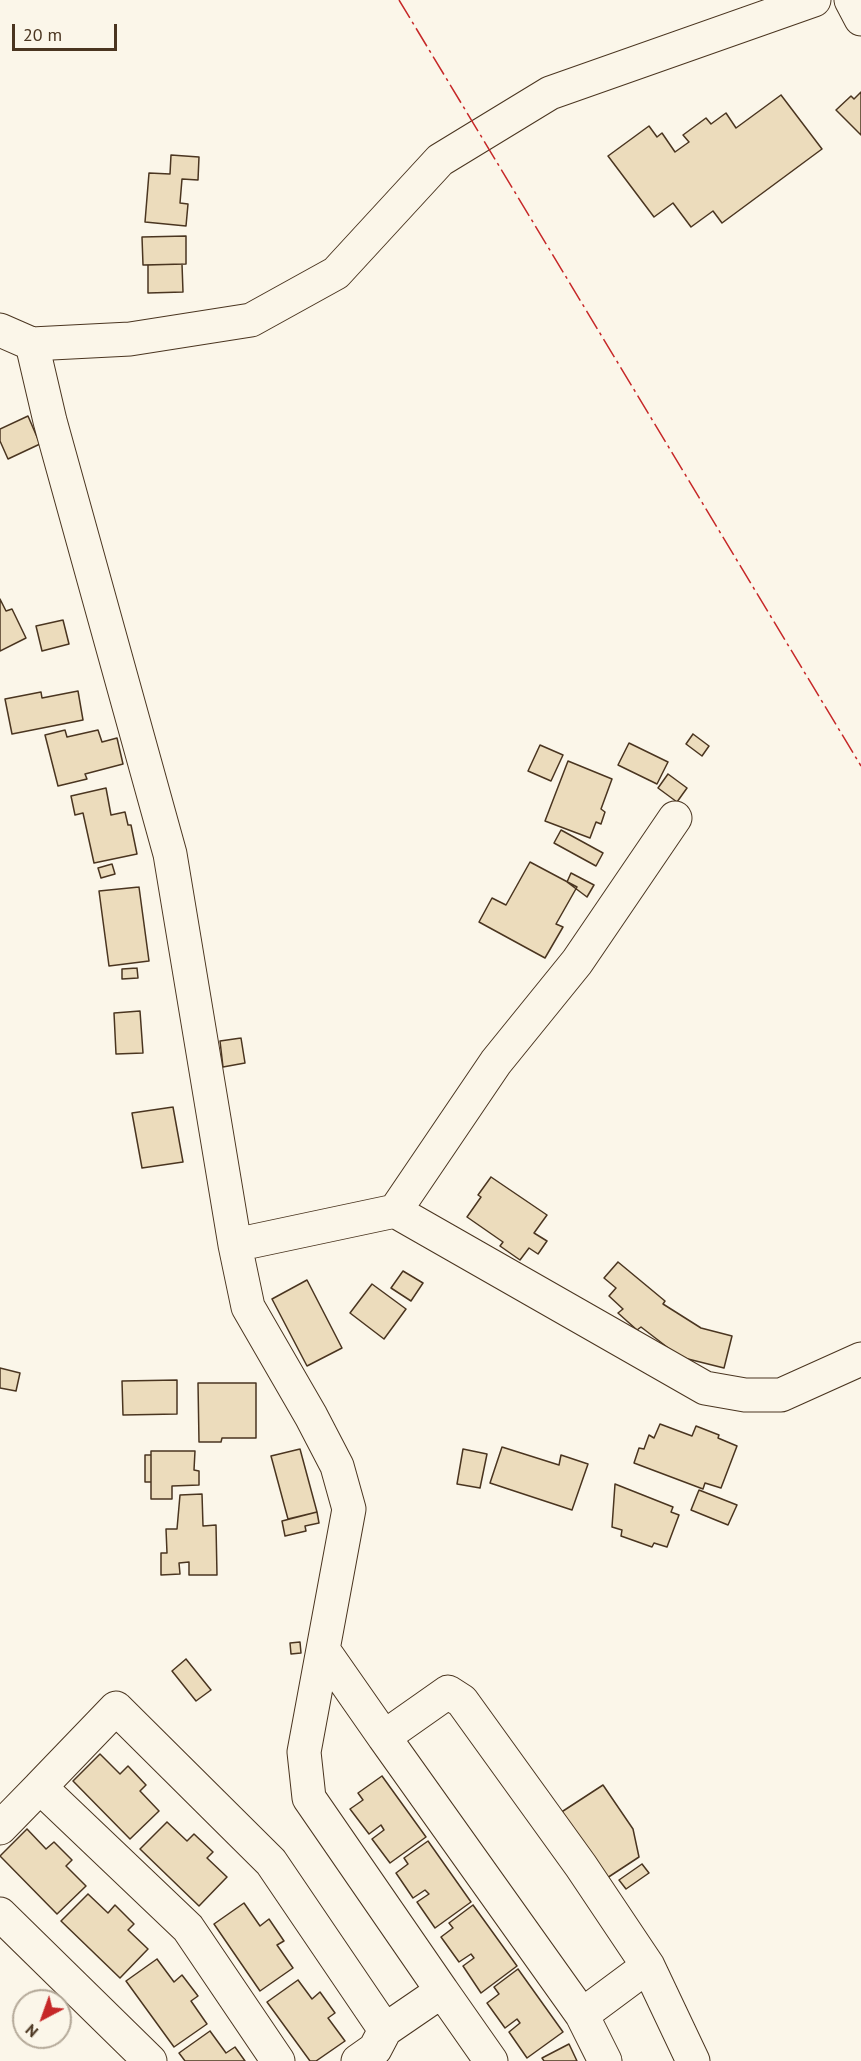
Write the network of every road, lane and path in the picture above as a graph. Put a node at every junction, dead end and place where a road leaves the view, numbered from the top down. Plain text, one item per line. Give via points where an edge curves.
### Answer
1 (814, 0) edge
2 (851, 0) edge
3 (861, 19) edge
4 (0, 330) edge
5 (32, 344) junction
6 (675, 818) dead end
7 (395, 1211) junction
8 (235, 1245) junction
9 (861, 1359) edge
10 (324, 1651) junction
11 (384, 1737) junction
12 (40, 1787) junction
13 (0, 1828) edge
14 (0, 1914) edge
15 (648, 1966) junction
16 (442, 1990) junction
17 (582, 2015) junction
18 (385, 2030) junction
19 (150, 2061) edge
20 (278, 2061) edge
21 (358, 2061) edge
22 (491, 2061) edge
23 (605, 2061) edge
24 (693, 2061) edge

1 - 5 street via 550,93 440,160 336,273 251,320 130,339
2 - 3 street
4 - 5 street
5 - 8 street via 170,854
6 - 7 street via 577,962 495,1062
7 - 8 street
7 - 9 street via 705,1388 745,1395 781,1395
8 - 10 street via 248,1306 327,1446 349,1509
10 - 11 street
10 - 16 street via 304,1752 309,1798
11 - 15 street via 448,1692 462,1701
11 - 17 street
12 - 13 street
12 - 18 street via 116,1708 271,1862
12 - 20 street via 188,1928
14 - 19 street
15 - 17 street
15 - 24 street
16 - 18 street
16 - 22 street
17 - 23 street
18 - 21 street via 375,2049

